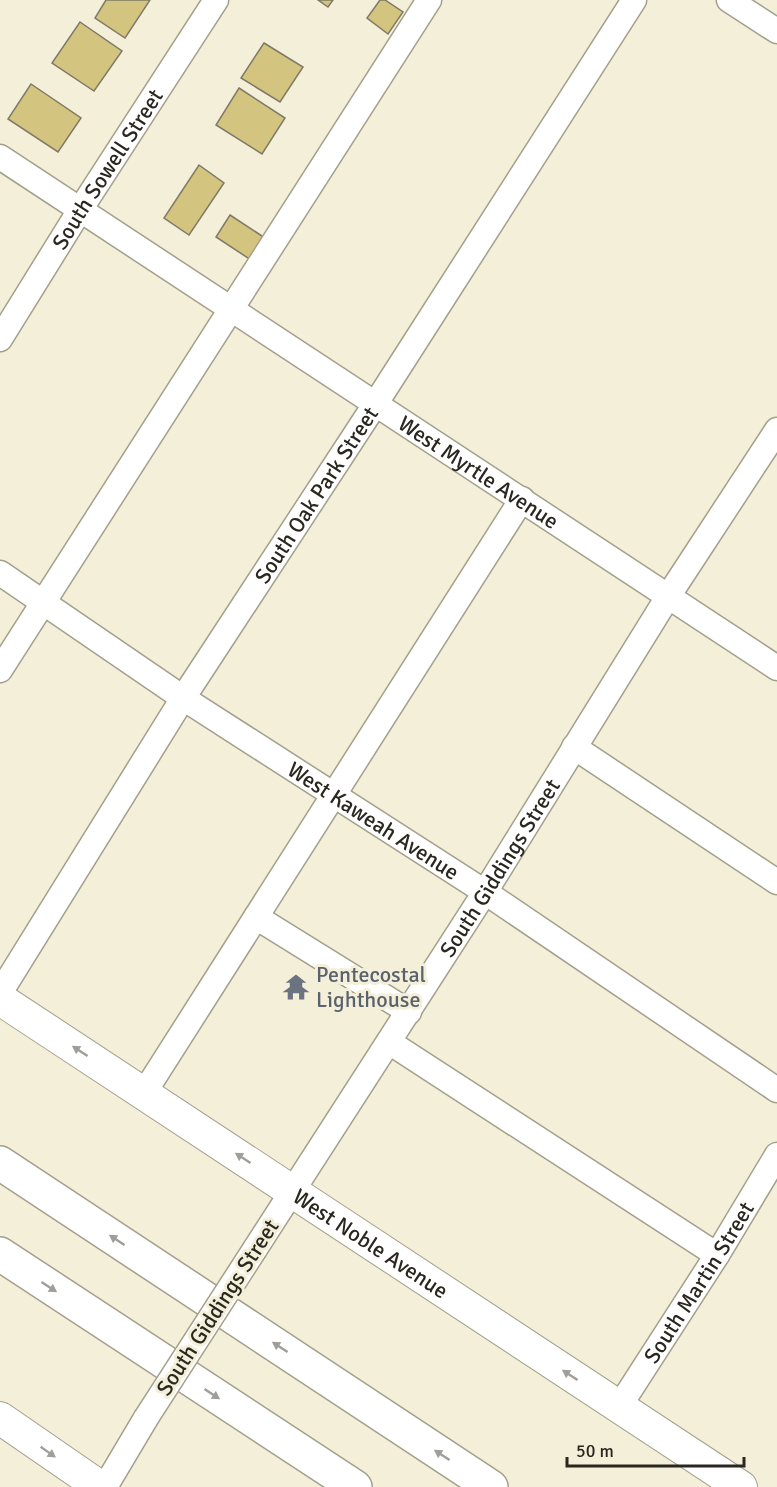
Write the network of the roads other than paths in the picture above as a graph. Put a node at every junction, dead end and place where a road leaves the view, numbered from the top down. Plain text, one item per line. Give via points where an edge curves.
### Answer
1 (216, 0) edge
2 (429, 0) edge
3 (633, 0) edge
4 (729, 0) edge
5 (777, 31) edge
6 (0, 157) edge
7 (80, 210) junction
8 (232, 309) junction
9 (0, 339) edge
10 (375, 403) junction
11 (777, 430) edge
12 (770, 457) edge
13 (522, 499) junction
14 (0, 573) edge
15 (669, 595) junction
16 (43, 602) junction
17 (777, 668) edge
18 (0, 670) edge
19 (183, 698) junction
20 (574, 747) junction
21 (335, 795) junction
22 (777, 882) edge
23 (485, 892) junction
24 (256, 917) junction
25 (0, 993) edge
26 (0, 999) edge
27 (409, 1012) junction
28 (389, 1042) junction
29 (777, 1089) edge
30 (144, 1093) junction
31 (777, 1155) edge
32 (0, 1163) edge
33 (292, 1191) junction
34 (0, 1254) edge
35 (717, 1255) junction
36 (619, 1407) junction
37 (0, 1418) edge
38 (100, 1487) edge
39 (105, 1487) edge
40 (354, 1487) edge
41 (491, 1487) edge
42 (741, 1487) edge

1 - 7 street, South Sowell Street
2 - 8 street
3 - 10 street, South Oak Park Street
4 - 5 street
6 - 7 street, West Myrtle Avenue
7 - 8 street, West Myrtle Avenue
7 - 9 street, South Sowell Street
8 - 10 street, West Myrtle Avenue
8 - 16 street
10 - 13 street, West Myrtle Avenue
10 - 19 street, South Oak Park Street
11 - 12 street, South Giddings Street
12 - 15 street, South Giddings Street
13 - 15 street, West Myrtle Avenue
13 - 21 street
14 - 16 street, West Kaweah Avenue
15 - 17 street, West Myrtle Avenue
15 - 20 street, South Giddings Street
16 - 18 street
16 - 19 street, West Kaweah Avenue
19 - 21 street, West Kaweah Avenue
19 - 25 street, South Oak Park Street
20 - 22 street
20 - 23 street, South Giddings Street
21 - 23 street, West Kaweah Avenue
21 - 24 street
23 - 27 street, South Giddings Street
23 - 29 street, West Kaweah Avenue
24 - 27 street
24 - 30 street
30 -> 26 main road, West Noble Avenue
27 - 28 street, South Giddings Street
28 - 33 street, South Giddings Street
28 - 35 street
33 -> 30 main road, West Noble Avenue
31 - 35 street, South Martin Street
41 -> 32 highway
36 -> 33 main road, West Noble Avenue
33 - 39 street, South Giddings Street, bridge
34 -> 40 highway
35 - 36 street, South Martin Street
36 - 42 main road, West Noble Avenue
37 -> 38 main road

